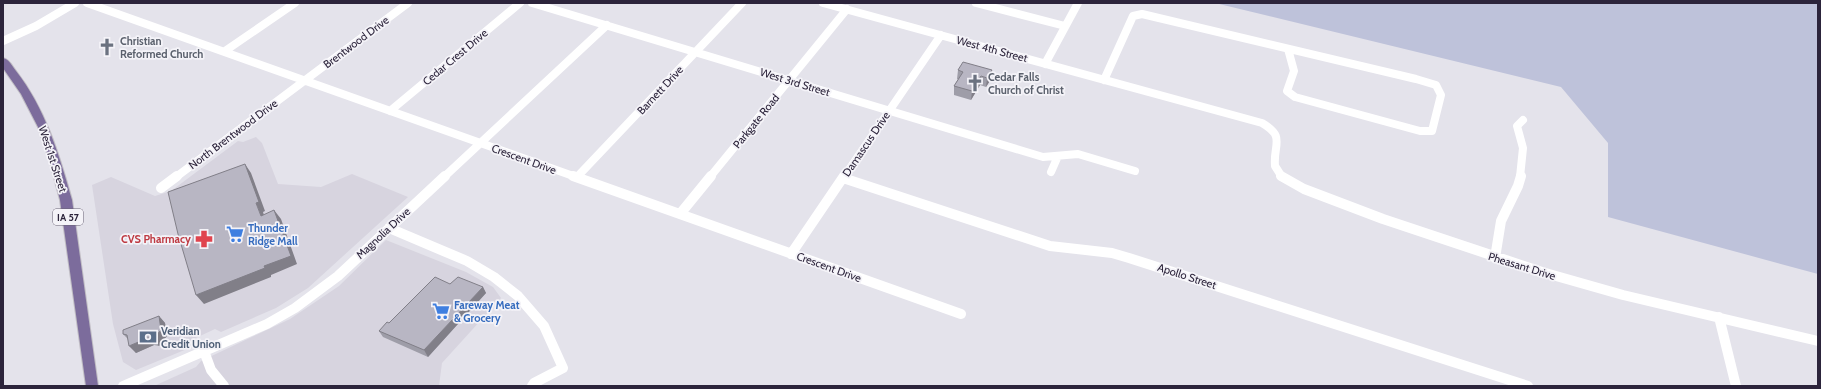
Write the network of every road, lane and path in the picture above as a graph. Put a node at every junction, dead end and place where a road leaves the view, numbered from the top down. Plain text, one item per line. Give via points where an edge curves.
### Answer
1 (75, 3) edge
2 (87, 3) edge
3 (295, 3) edge
4 (408, 3) edge
5 (520, 3) edge
6 (532, 3) edge
7 (742, 3) edge
8 (823, 3) edge
9 (976, 3) edge
10 (1078, 3) edge
11 (847, 9) junction
12 (606, 26) junction
13 (1065, 26) junction
14 (941, 35) junction
15 (3, 42) edge
16 (1288, 49) junction
17 (225, 52) junction
18 (695, 52) junction
19 (3, 61) edge
20 (1045, 64) junction
21 (304, 80) junction
22 (789, 80) junction
23 (1104, 80) junction
24 (390, 111) junction
25 (889, 111) junction
26 (1523, 120) dead end
27 (1275, 132) joint
28 (479, 143) junction
29 (1058, 156) junction
30 (1135, 171) dead end
31 (1051, 172) dead end
32 (577, 178) junction
33 (843, 178) junction
34 (161, 188) dead end
35 (680, 214) junction
36 (389, 228) junction
37 (791, 254) junction
38 (1495, 258) junction
39 (961, 314) dead end
40 (1719, 317) junction
41 (1818, 341) edge
42 (204, 351) junction
43 (92, 386) edge
44 (123, 386) edge
45 (224, 386) edge
46 (532, 386) edge
47 (1528, 386) edge
48 (1736, 386) edge

1 - 15 street
2 - 17 street, Crescent Drive
3 - 17 street
4 - 21 street, Brentwood Drive
5 - 24 street, Cedar Crest Drive
6 - 12 street, West 3rd Street
7 - 18 street, Barnett Drive
8 - 11 street, West 4th Street
9 - 13 street
10 - 13 street
11 - 14 street, West 4th Street
11 - 22 street, Parkgate Road
12 - 18 street, West 3rd Street
12 - 28 street, Magnolia Drive
13 - 20 street
14 - 20 street, West 4th Street
14 - 25 street, Damascus Drive
16 - 16 street via 1294,71 1287,91 1295,97 1420,131 1432,131 1441,94 1436,85
16 - 23 street via 1137,14 1133,16
17 - 21 street, Crescent Drive
18 - 22 street, West 3rd Street
18 - 32 street, Barnett Drive
19 - 43 main road, West 1st Street / IA 57 via 30,98 46,131 59,170 66,200
20 - 23 street, West 4th Street
21 - 24 street, Crescent Drive
21 - 34 street, North Brentwood Drive
22 - 25 street, West 3rd Street
22 - 35 street, Parkgate Road
23 - 27 street, West 4th Street via 1262,123
24 - 28 street, Crescent Drive
25 - 29 street, West 3rd Street via 1043,157
25 - 33 street, Damascus Drive
26 - 38 street via 1518,126 1523,148 1521,174 1501,221
27 - 38 street, Pheasant Drive via 1279,140 1275,166 1277,172 1291,183 1405,228
28 - 32 street, Crescent Drive
28 - 36 street, Magnolia Drive
29 - 30 street, West 3rd Street via 1078,154
29 - 31 street
32 - 35 street, Crescent Drive
33 - 37 street, Damascus Drive
33 - 47 street, Apollo Street via 1050,246 1112,253 1130,258
35 - 37 street, Crescent Drive
36 - 42 street, Magnolia Drive via 338,276 306,301 267,324
36 - 46 street via 467,261 494,277 518,296 544,326 563,368
37 - 39 street, Crescent Drive
38 - 40 street, Pheasant Drive via 1617,293
40 - 41 street, Pheasant Drive
40 - 48 street
42 - 44 street, Magnolia Drive
42 - 45 street via 206,362

